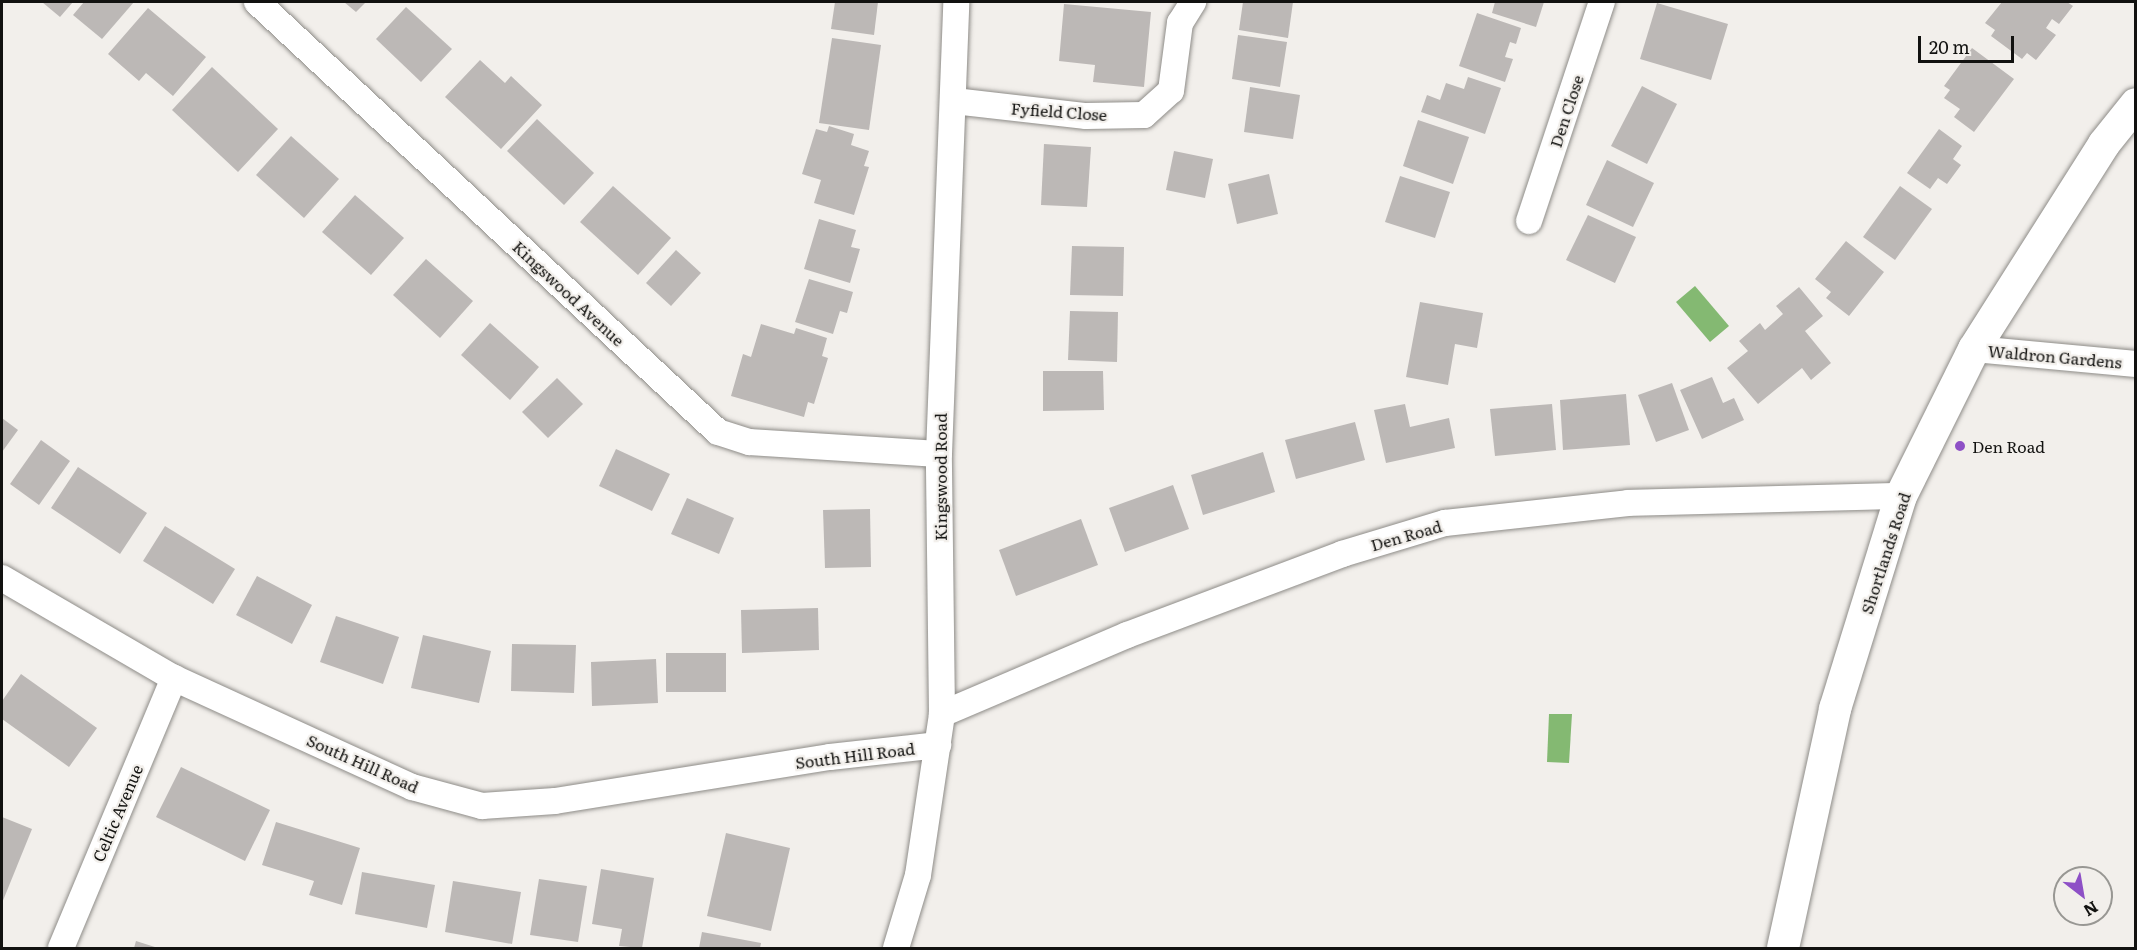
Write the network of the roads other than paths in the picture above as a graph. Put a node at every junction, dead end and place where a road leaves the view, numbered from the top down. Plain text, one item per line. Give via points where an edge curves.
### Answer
1 (257, 2) edge
2 (956, 2) edge
3 (1193, 2) edge
4 (1602, 2) edge
5 (954, 101) junction
6 (2136, 104) edge
7 (1529, 221) dead end
8 (1974, 349) junction
9 (2136, 364) edge
10 (939, 454) junction
11 (1901, 496) junction
12 (2, 578) edge
13 (174, 678) junction
14 (942, 714) junction
15 (938, 745) junction
16 (61, 948) edge
17 (896, 948) edge
18 (1783, 948) edge

1 - 10 street, Kingswood Avenue via 718,432 749,442
2 - 5 street, Kingswood Road
3 - 5 street, Fyfield Close via 1180,23 1171,91 1144,115 1086,116
4 - 7 street, Den Close
5 - 10 street, Kingswood Road
6 - 8 street, Shortlands Road via 2104,144
8 - 9 street, Waldron Gardens
8 - 11 street, Shortlands Road
10 - 14 street, Kingswood Road
11 - 14 street, Den Road via 1628,502 1445,523 1342,554 1160,623
11 - 18 street, Shortlands Road via 1835,709
12 - 13 street, South Hill Road
13 - 15 street, South Hill Road via 411,787 482,806 555,801 830,757
13 - 16 street, Celtic Avenue
14 - 15 street, Kingswood Road
15 - 17 street, Kingswood Road via 918,875

